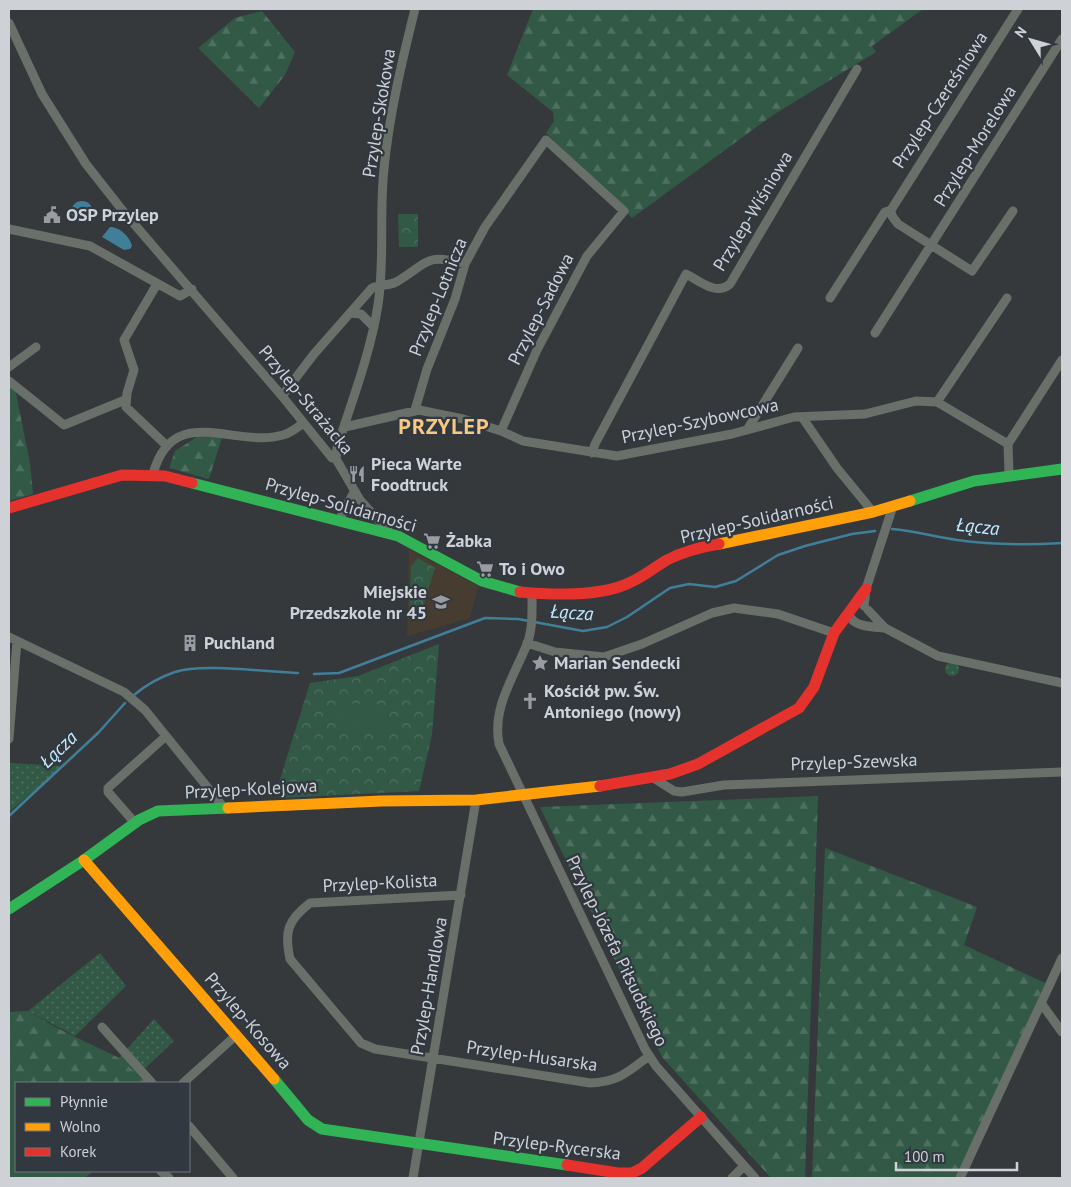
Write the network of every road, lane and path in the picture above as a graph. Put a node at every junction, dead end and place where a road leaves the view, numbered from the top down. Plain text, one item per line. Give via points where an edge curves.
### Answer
1 (415, 9) edge
2 (1018, 9) edge
3 (9, 22) edge
4 (1062, 39) edge
5 (857, 69) dead end
6 (891, 210) junction
7 (624, 211) joint
8 (1013, 211) dead end
9 (9, 229) edge
10 (932, 245) junction
11 (465, 264) junction
12 (158, 284) junction
13 (381, 284) junction
14 (192, 289) junction
15 (830, 298) dead end
16 (1008, 298) dead end
17 (350, 313) junction
18 (374, 327) junction
19 (875, 333) dead end
20 (36, 347) dead end
21 (798, 348) dead end
22 (1062, 360) edge
23 (9, 367) edge
24 (9, 381) edge
25 (282, 396) junction
26 (125, 400) junction
27 (937, 402) junction
28 (415, 410) junction
29 (802, 417) junction
30 (303, 423) junction
31 (345, 427) junction
32 (501, 430) junction
33 (747, 430) junction
34 (340, 438) junction
35 (1008, 444) junction
36 (166, 446) junction
37 (323, 448) junction
38 (592, 453) junction
39 (336, 459) junction
40 (1062, 469) edge
41 (153, 474) junction
42 (1009, 474) junction
43 (354, 492) junction
44 (893, 506) junction
45 (9, 508) edge
46 (873, 512) junction
47 (339, 520) junction
48 (391, 534) junction
49 (866, 589) joint
50 (532, 594) junction
51 (858, 613) junction
52 (885, 628) junction
53 (837, 629) junction
54 (13, 639) edge
55 (527, 643) junction
56 (1062, 683) edge
57 (166, 736) junction
58 (9, 739) edge
59 (1062, 772) edge
60 (652, 777) junction
61 (525, 796) junction
62 (476, 800) junction
63 (225, 809) junction
64 (135, 823) junction
65 (84, 860) junction
66 (461, 895) junction
67 (9, 909) edge
68 (1062, 958) edge
69 (1041, 1004) junction
70 (102, 1027) dead end
71 (1062, 1032) edge
72 (236, 1033) junction
73 (649, 1056) junction
74 (433, 1058) junction
75 (151, 1082) edge
76 (183, 1082) edge
77 (701, 1117) junction
78 (190, 1127) edge
79 (418, 1145) junction
80 (744, 1166) junction
81 (233, 1178) edge
82 (414, 1178) edge
83 (732, 1178) edge
84 (755, 1178) edge
85 (960, 1178) edge

1 - 13 street, Przylep-Skokowa via 403,57 384,170
2 - 6 street, Przylep-Czereśniowa
3 - 14 street, Przylep-Strażacka via 42,94 86,164
4 - 10 street, Przylep-Morelowa
5 - 38 street, Przylep-Wiśniowa via 730,284 716,290 686,274
6 - 10 street via 898,224
6 - 15 street, Przylep-Czereśniowa via 885,212
7 - 11 street, Przylep-Lotnicza via 546,140 485,227
7 - 32 street, Przylep-Sadowa via 586,256 537,350
8 - 10 street via 972,271
9 - 12 street via 90,246
10 - 19 street, Przylep-Morelowa
11 - 13 street via 446,259 431,260 417,266 396,283
11 - 28 street, Przylep-Lotnicza via 455,299 426,369
12 - 14 street via 180,296
12 - 26 street via 124,340 134,370
13 - 17 street via 372,288
13 - 18 street, Przylep-Skokowa
14 - 25 street, Przylep-Strażacka
16 - 27 street
17 - 18 street via 361,314
17 - 25 street
18 - 31 street, Przylep-Skokowa
20 - 23 street
21 - 33 street
22 - 35 street
24 - 26 street via 64,425
25 - 30 street, Przylep-Strażacka
26 - 36 street via 129,412
27 - 29 street via 916,401 865,414
27 - 35 street
28 - 31 street, Przylep-Szybowcowa
28 - 32 street, Przylep-Szybowcowa
29 - 33 street, Przylep-Szybowcowa
29 - 46 street, Przylep-Szybowcowa
30 - 36 street via 278,436 186,434 176,437
30 - 37 street, Przylep-Strażacka
31 - 34 street, Przylep-Skokowa
32 - 38 street, Przylep-Szybowcowa via 523,441
33 - 38 street, Przylep-Szybowcowa via 625,455
34 - 37 street
34 - 39 street, Przylep-Skokowa
35 - 42 street
36 - 41 street
37 - 39 street, Przylep-Strażacka
39 - 43 street, Przylep-Strażacka
40 - 42 street, Przylep-Solidarności
41 - 45 street, Przylep-Solidarności via 113,477
41 - 47 street, Przylep-Solidarności
42 - 44 street, Przylep-Solidarności
43 - 47 street
43 - 48 street, Przylep-Strażacka
44 - 46 street, Przylep-Solidarności
44 - 49 street
46 - 50 street, Przylep-Solidarności via 693,549 669,559 630,583 601,591
47 - 48 street, Przylep-Solidarności
48 - 50 street, Przylep-Solidarności via 493,586
49 - 51 street
50 - 55 street, Przylep-Józefa Piłsudskiego
51 - 52 street
51 - 52 street via 869,627
51 - 53 street
52 - 56 street via 938,656
53 - 55 street via 778,614 734,608 712,613 642,644 604,656 555,652
53 - 60 street via 806,700 782,718 698,764
54 - 57 street via 124,692 145,710
54 - 58 street
55 - 61 street, Przylep-Józefa Piłsudskiego via 504,695 496,727 498,744
57 - 63 street
57 - 64 street via 108,788
59 - 60 street, Przylep-Szewska via 724,785 682,792
60 - 61 street
61 - 62 street, Przylep-Kolejowa
61 - 73 street, Przylep-Józefa Piłsudskiego
62 - 63 street, Przylep-Kolejowa
62 - 66 street, Przylep-Handlowa
63 - 64 street, Przylep-Kolejowa via 158,812
64 - 65 street, Przylep-Kolejowa
65 - 67 street, Przylep-Kolejowa
65 - 72 street, Przylep-Kosowa
66 - 74 street, Przylep-Handlowa
66 - 74 street, Przylep-Kolista via 310,903 296,914 288,927 286,943 290,959 361,1043 375,1049
68 - 69 street
69 - 71 street
69 - 85 street
70 - 75 street
72 - 76 street
72 - 79 street, Przylep-Kosowa via 308,1120 322,1129
73 - 74 street, Przylep-Husarska via 620,1078 590,1083
73 - 77 street, Przylep-Józefa Piłsudskiego
74 - 79 street, Przylep-Handlowa
77 - 79 street, Przylep-Rycerska via 632,1173
77 - 80 street, Przylep-Józefa Piłsudskiego
78 - 81 street
79 - 82 street, Przylep-Handlowa
80 - 83 street
80 - 84 street, Przylep-Józefa Piłsudskiego

